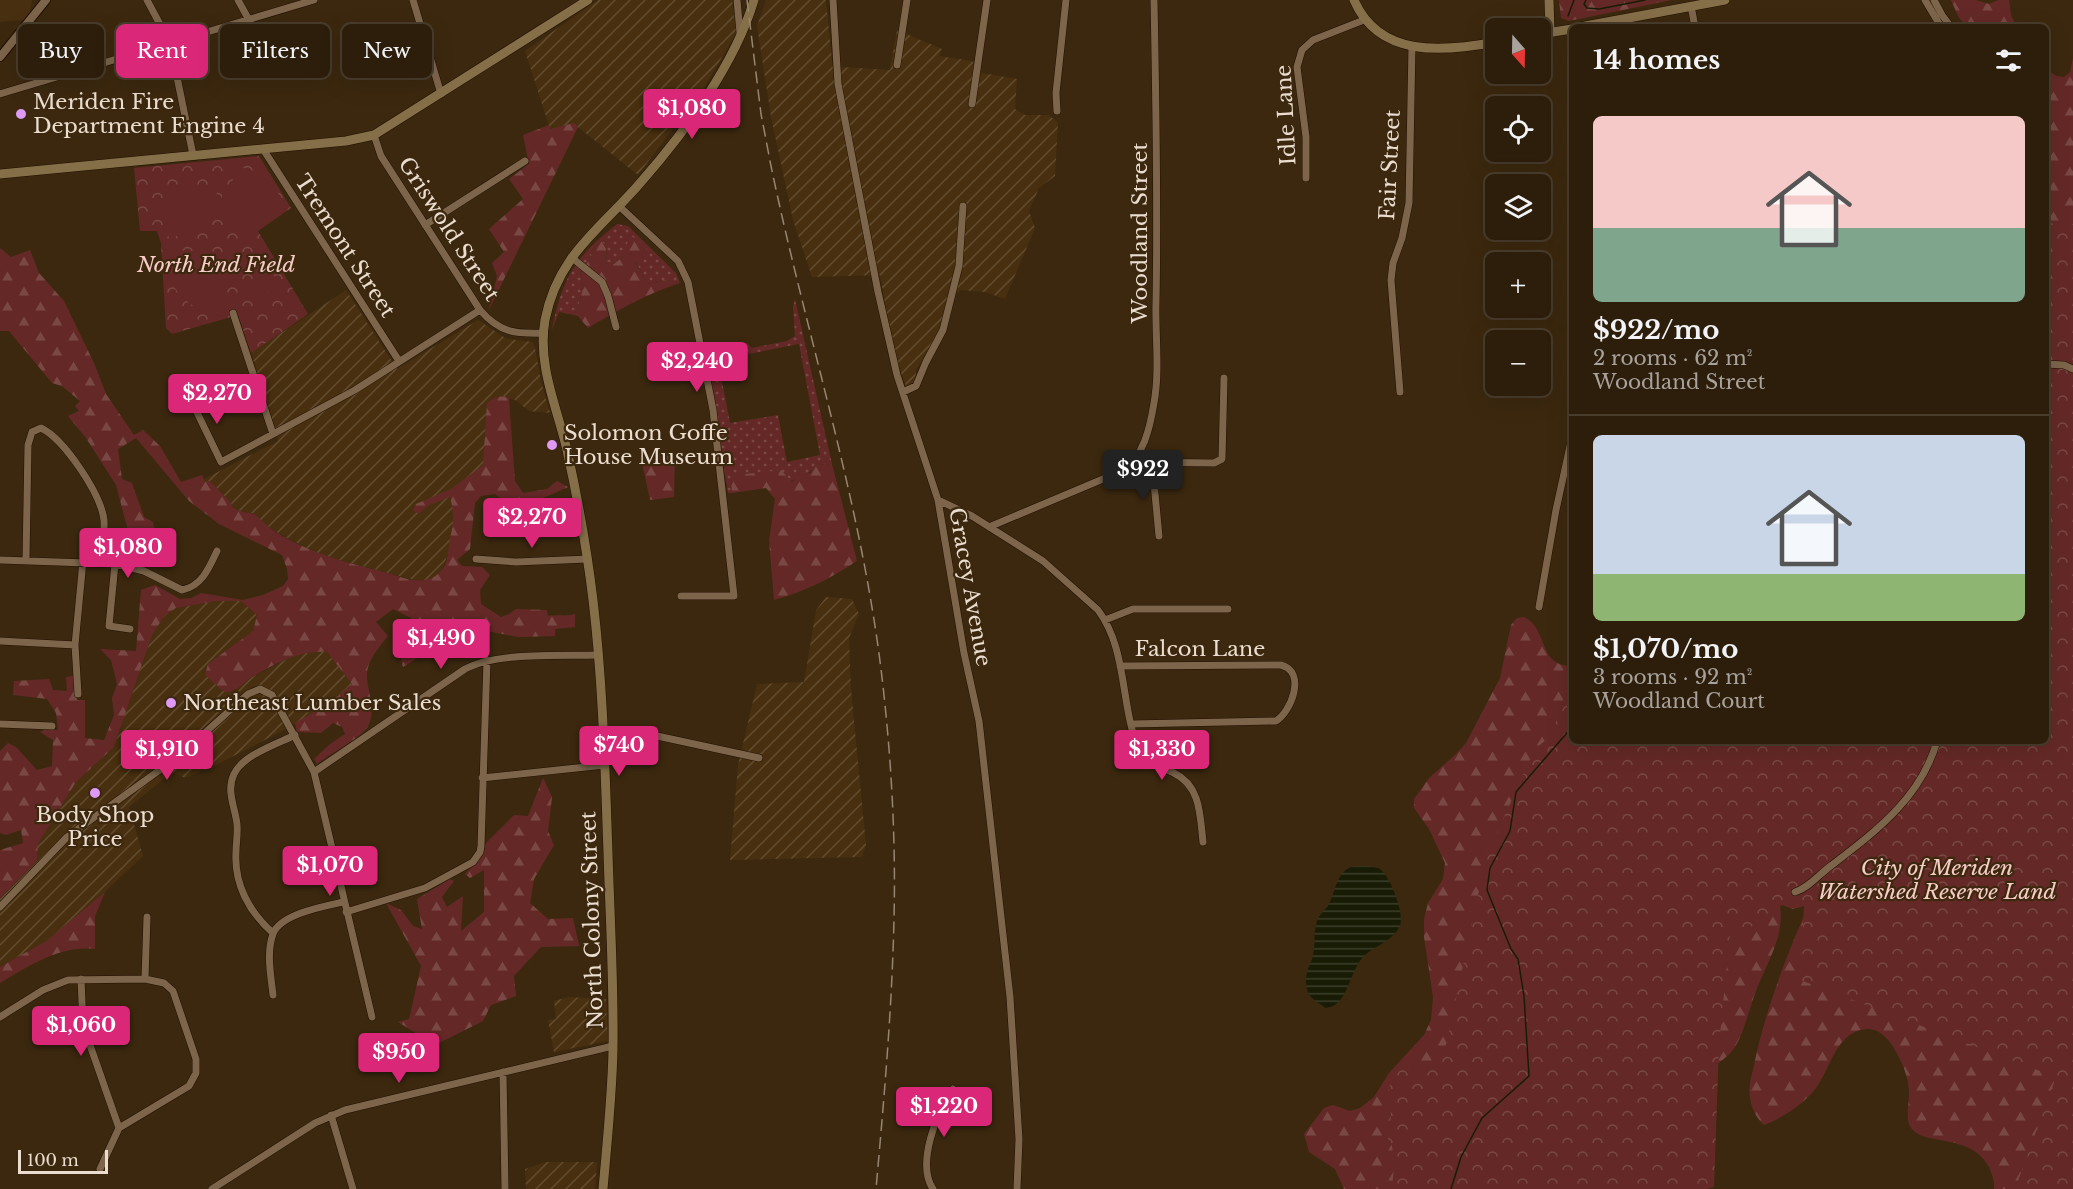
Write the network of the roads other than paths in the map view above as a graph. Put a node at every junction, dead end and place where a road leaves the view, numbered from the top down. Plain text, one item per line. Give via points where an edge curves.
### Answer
1 (46, 0) edge
2 (147, 0) edge
3 (238, 0) edge
4 (314, 0) edge
5 (413, 0) edge
6 (588, 0) edge
7 (737, 0) edge
8 (754, 0) edge
9 (833, 0) edge
10 (907, 0) edge
11 (987, 0) edge
12 (1066, 0) edge
13 (1154, 0) edge
14 (1354, 0) edge
15 (1549, 0) edge
16 (1725, 0) edge
17 (1925, 0) edge
18 (1934, 0) edge
19 (1691, 6) junction
20 (1547, 18) edge
21 (249, 20) junction
22 (1364, 20) junction
23 (160, 24) edge
24 (1596, 24) edge
25 (1694, 24) edge
26 (1939, 24) edge
27 (1949, 24) edge
28 (1569, 29) edge
29 (208, 32) edge
30 (1551, 32) edge
31 (741, 35) junction
32 (1485, 44) edge
33 (1412, 46) junction
34 (0, 57) edge
35 (116, 59) edge
36 (897, 64) dead end
37 (177, 78) edge
38 (0, 94) edge
39 (441, 94) junction
40 (972, 104) dead end
41 (1057, 111) dead end
42 (374, 135) junction
43 (263, 149) junction
44 (193, 155) junction
45 (525, 161) dead end
46 (0, 174) edge
47 (1306, 178) dead end
48 (619, 206) junction
49 (963, 206) dead end
50 (425, 225) junction
51 (571, 257) junction
52 (480, 310) junction
53 (233, 313) dead end
54 (616, 327) dead end
55 (544, 333) junction
56 (399, 361) junction
57 (2049, 364) edge
58 (2073, 369) edge
59 (1224, 378) dead end
60 (903, 392) junction
61 (1400, 392) dead end
62 (191, 400) dead end
63 (273, 434) junction
64 (1569, 450) edge
65 (1134, 462) junction
66 (1152, 462) junction
67 (938, 500) junction
68 (989, 527) junction
69 (1159, 537) dead end
70 (217, 551) dead end
71 (588, 559) junction
72 (0, 560) edge
73 (26, 560) junction
74 (476, 560) dead end
75 (83, 561) junction
76 (100, 562) junction
77 (115, 564) junction
78 (681, 596) dead end
79 (1539, 607) dead end
80 (1228, 609) dead end
81 (1105, 620) junction
82 (130, 629) dead end
83 (0, 641) edge
84 (75, 645) junction
85 (598, 655) junction
86 (487, 660) junction
87 (1120, 666) junction
88 (78, 694) dead end
89 (0, 724) edge
90 (1132, 724) junction
91 (52, 726) dead end
92 (295, 735) junction
93 (604, 742) junction
94 (1936, 744) edge
95 (759, 758) dead end
96 (605, 765) junction
97 (314, 772) junction
98 (482, 778) junction
99 (1203, 842) dead end
100 (1795, 892) dead end
101 (343, 902) junction
102 (0, 907) edge
103 (346, 912) junction
104 (147, 917) dead end
105 (273, 933) junction
106 (81, 979) junction
107 (145, 979) junction
108 (273, 995) dead end
109 (0, 1017) edge
110 (372, 1017) dead end
111 (613, 1046) junction
112 (503, 1072) junction
113 (953, 1089) dead end
114 (331, 1115) junction
115 (118, 1128) junction
116 (100, 1169) dead end
117 (212, 1189) edge
118 (352, 1189) edge
119 (505, 1189) edge
120 (603, 1189) edge
121 (933, 1189) edge
122 (1017, 1189) edge

1 - 34 street
2 - 23 street
3 - 21 street
4 - 21 street
5 - 39 street
6 - 39 main road
7 - 31 street
8 - 31 main road, North Colony Street
9 - 60 street, Gracey Avenue via 838,84 878,292
10 - 36 street
11 - 40 street
12 - 41 street
13 - 65 street, Woodland Street via 1157,372 1151,415
14 - 22 main road
15 - 20 main road
16 - 19 main road
17 - 26 street
18 - 27 street
19 - 24 main road
19 - 25 street
21 - 29 street
22 - 33 main road via 1387,39
22 - 47 street, Idle Lane via 1306,44 1298,58
28 - 30 main road
31 - 48 main road, North Colony Street via 719,76 679,134
32 - 33 main road via 1457,48
33 - 61 street, Fair Street via 1408,203 1391,280
35 - 38 street
37 - 44 street
39 - 42 main road
42 - 43 main road
42 - 50 street, Griswold Street via 381,156
43 - 44 main road
43 - 56 street, Tremont Street
44 - 46 main road
45 - 50 street
48 - 51 main road, North Colony Street
48 - 78 street via 682,268 713,410 734,596
49 - 60 street via 960,266 944,330 916,386
50 - 52 street, Griswold Street
51 - 54 street via 602,282
51 - 55 main road, North Colony Street via 553,293
52 - 55 street, Griswold Street via 504,330
52 - 56 street
53 - 63 street
55 - 71 main road, North Colony Street via 547,378 568,454
56 - 63 street via 355,390
57 - 58 street
59 - 66 street via 1222,459 1214,463
60 - 67 street, Gracey Avenue
62 - 63 street via 221,462
64 - 79 street
65 - 66 street
65 - 68 street via 1122,471
66 - 69 street
67 - 68 street
67 - 122 street, Gracey Avenue via 982,742 1010,997
68 - 81 street via 1050,567
70 - 77 street via 204,576 182,590 144,571
71 - 74 street
71 - 85 main road, North Colony Street
72 - 73 street
73 - 75 street
73 - 76 street via 28,445 32,432 41,429 77,465 99,504 104,522
75 - 76 street
75 - 84 street
76 - 77 street
77 - 82 street via 109,626
80 - 81 street via 1132,609
81 - 87 street
83 - 84 street
84 - 88 street
85 - 86 street
85 - 93 main road, North Colony Street
86 - 97 street via 465,669
86 - 98 street
87 - 90 street
87 - 90 street, Falcon Lane via 1281,665 1292,670 1296,680 1285,713 1276,721
89 - 91 street
90 - 99 street via 1144,756 1184,778 1193,789
92 - 97 street
92 - 102 street via 272,695 254,690 179,756 67,837
92 - 105 street via 245,760 234,774 230,793 237,822 239,885 249,906
93 - 95 street via 657,736
93 - 96 main road, North Colony Street
94 - 100 street via 1922,778 1902,805 1859,845 1807,887
96 - 98 street
96 - 111 main road, North Colony Street
97 - 101 street
98 - 103 street via 481,846 473,862 425,888
101 - 103 street
101 - 105 street via 310,909 290,918
103 - 110 street
104 - 107 street
105 - 108 street via 269,956
106 - 107 street
106 - 109 street via 55,983
106 - 115 street via 83,1025
107 - 115 street via 164,983 173,991 196,1059 196,1073 189,1086
111 - 112 street
111 - 120 main road, North Colony Street
112 - 114 street
112 - 119 street
113 - 121 street via 938,1115 930,1143 927,1168
114 - 117 street
114 - 118 street
115 - 116 street

